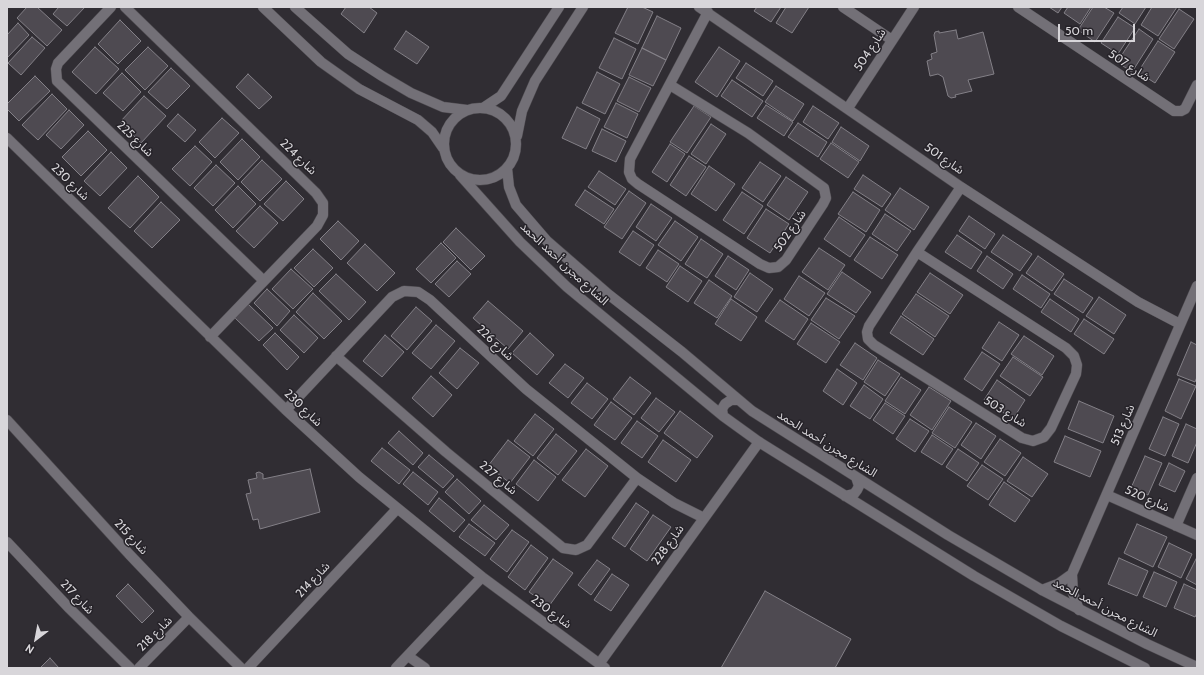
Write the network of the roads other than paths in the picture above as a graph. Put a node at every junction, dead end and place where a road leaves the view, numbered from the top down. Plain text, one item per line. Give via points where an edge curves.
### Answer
1 (110, 7) edge
2 (125, 7) edge
3 (263, 7) edge
4 (295, 7) edge
5 (559, 7) edge
6 (584, 7) edge
7 (843, 7) edge
8 (914, 7) edge
9 (1018, 7) edge
10 (703, 10) edge
11 (892, 40) junction
12 (670, 85) junction
13 (1197, 85) edge
14 (483, 108) junction
15 (848, 108) junction
16 (467, 110) junction
17 (7, 138) edge
18 (516, 140) junction
19 (443, 148) junction
20 (508, 168) junction
21 (460, 175) junction
22 (961, 187) junction
23 (917, 252) junction
24 (264, 281) junction
25 (1197, 286) edge
26 (1180, 324) junction
27 (210, 337) junction
28 (336, 356) junction
29 (737, 400) junction
30 (286, 410) junction
31 (722, 416) junction
32 (7, 420) edge
33 (759, 442) junction
34 (856, 477) junction
35 (637, 478) junction
36 (1197, 478) edge
37 (1107, 495) junction
38 (845, 496) junction
39 (396, 510) junction
40 (704, 518) junction
41 (1176, 526) junction
42 (1197, 535) edge
43 (7, 542) edge
44 (1072, 574) junction
45 (482, 577) junction
46 (1042, 590) junction
47 (1079, 610) junction
48 (189, 618) junction
49 (408, 656) junction
50 (602, 666) edge
51 (1197, 667) edge
52 (130, 668) edge
53 (139, 668) edge
54 (241, 668) edge
55 (248, 668) edge
56 (396, 668) edge
57 (425, 668) edge
58 (1145, 668) edge

1 - 24 street, شارع 225 via 58,63 57,81
2 - 24 street, شارع 224 via 316,192 323,203 321,221
3 - 19 street via 321,62 359,89 418,120 432,132
4 - 16 street via 348,54 382,76 443,107
5 - 14 street via 501,96
6 - 18 street via 530,91 522,111
7 - 11 street
8 - 11 street, شارع 504
9 - 13 street, شارع 507 via 1174,111 1185,109
10 - 12 street, شارع 502
10 - 15 street, شارع 501
11 - 15 street, شارع 504
12 - 12 street, شارع 502 via 630,159 630,175 638,184 760,264 769,268 778,267 786,260 823,204 826,198 824,188 748,133
14 - 16 street
14 - 18 street via 495,111 506,118 513,128
15 - 22 street, شارع 501
16 - 19 street via 448,125
17 - 27 street, شارع 230
18 - 20 street via 516,150
19 - 21 street via 446,159
20 - 21 street via 490,180 470,180
20 - 29 street, الشارع مجرن أحمد الحمد via 509,187 516,205 548,241 592,282 682,352
21 - 31 street, الشارع مجرن أحمد الحمد via 520,242 567,287
22 - 23 street, شارع 503
22 - 26 street, شارع 501 via 1138,302
23 - 23 street, شارع 503 via 869,326 868,339 1022,438 1033,441 1044,437 1051,428 1076,374 1074,356 1066,348
24 - 27 street, شارع 224
25 - 26 street, شارع 513
26 - 37 street, شارع 513
27 - 30 street, شارع 230
28 - 30 street, شارع 226
28 - 35 street, شارع 226 via 392,297 404,291 418,292 430,300 526,389
28 - 35 street, شارع 227 via 446,452 563,548 576,550 587,545
29 - 31 street via 730,400 725,404
29 - 34 street, الشارع مجرن أحمد الحمد
30 - 39 street, شارع 230
31 - 33 street, الشارع مجرن أحمد الحمد
32 - 48 street, شارع 215
33 - 38 street, الشارع مجرن أحمد الحمد
33 - 40 street, شارع 228
34 - 38 street via 859,486 857,490 854,494
34 - 46 street, الشارع مجرن أحمد الحمد
35 - 40 street, شارع 226 via 674,503
36 - 41 street, شارع 520
37 - 41 street, شارع 520
37 - 44 street, شارع 513
38 - 58 street, الشارع مجرن أحمد الحمد via 1017,602
39 - 45 street, شارع 230
39 - 55 street, شارع 214
40 - 50 street, شارع 228
41 - 42 street, شارع 520
43 - 52 street, شارع 217
44 - 46 street via 1058,584
44 - 47 street
45 - 49 street
45 - 50 street, شارع 230
46 - 47 street, الشارع مجرن أحمد الحمد
47 - 51 street, الشارع مجرن أحمد الحمد
48 - 53 street, شارع 218
48 - 54 street, شارع 215
49 - 56 street
49 - 57 street

